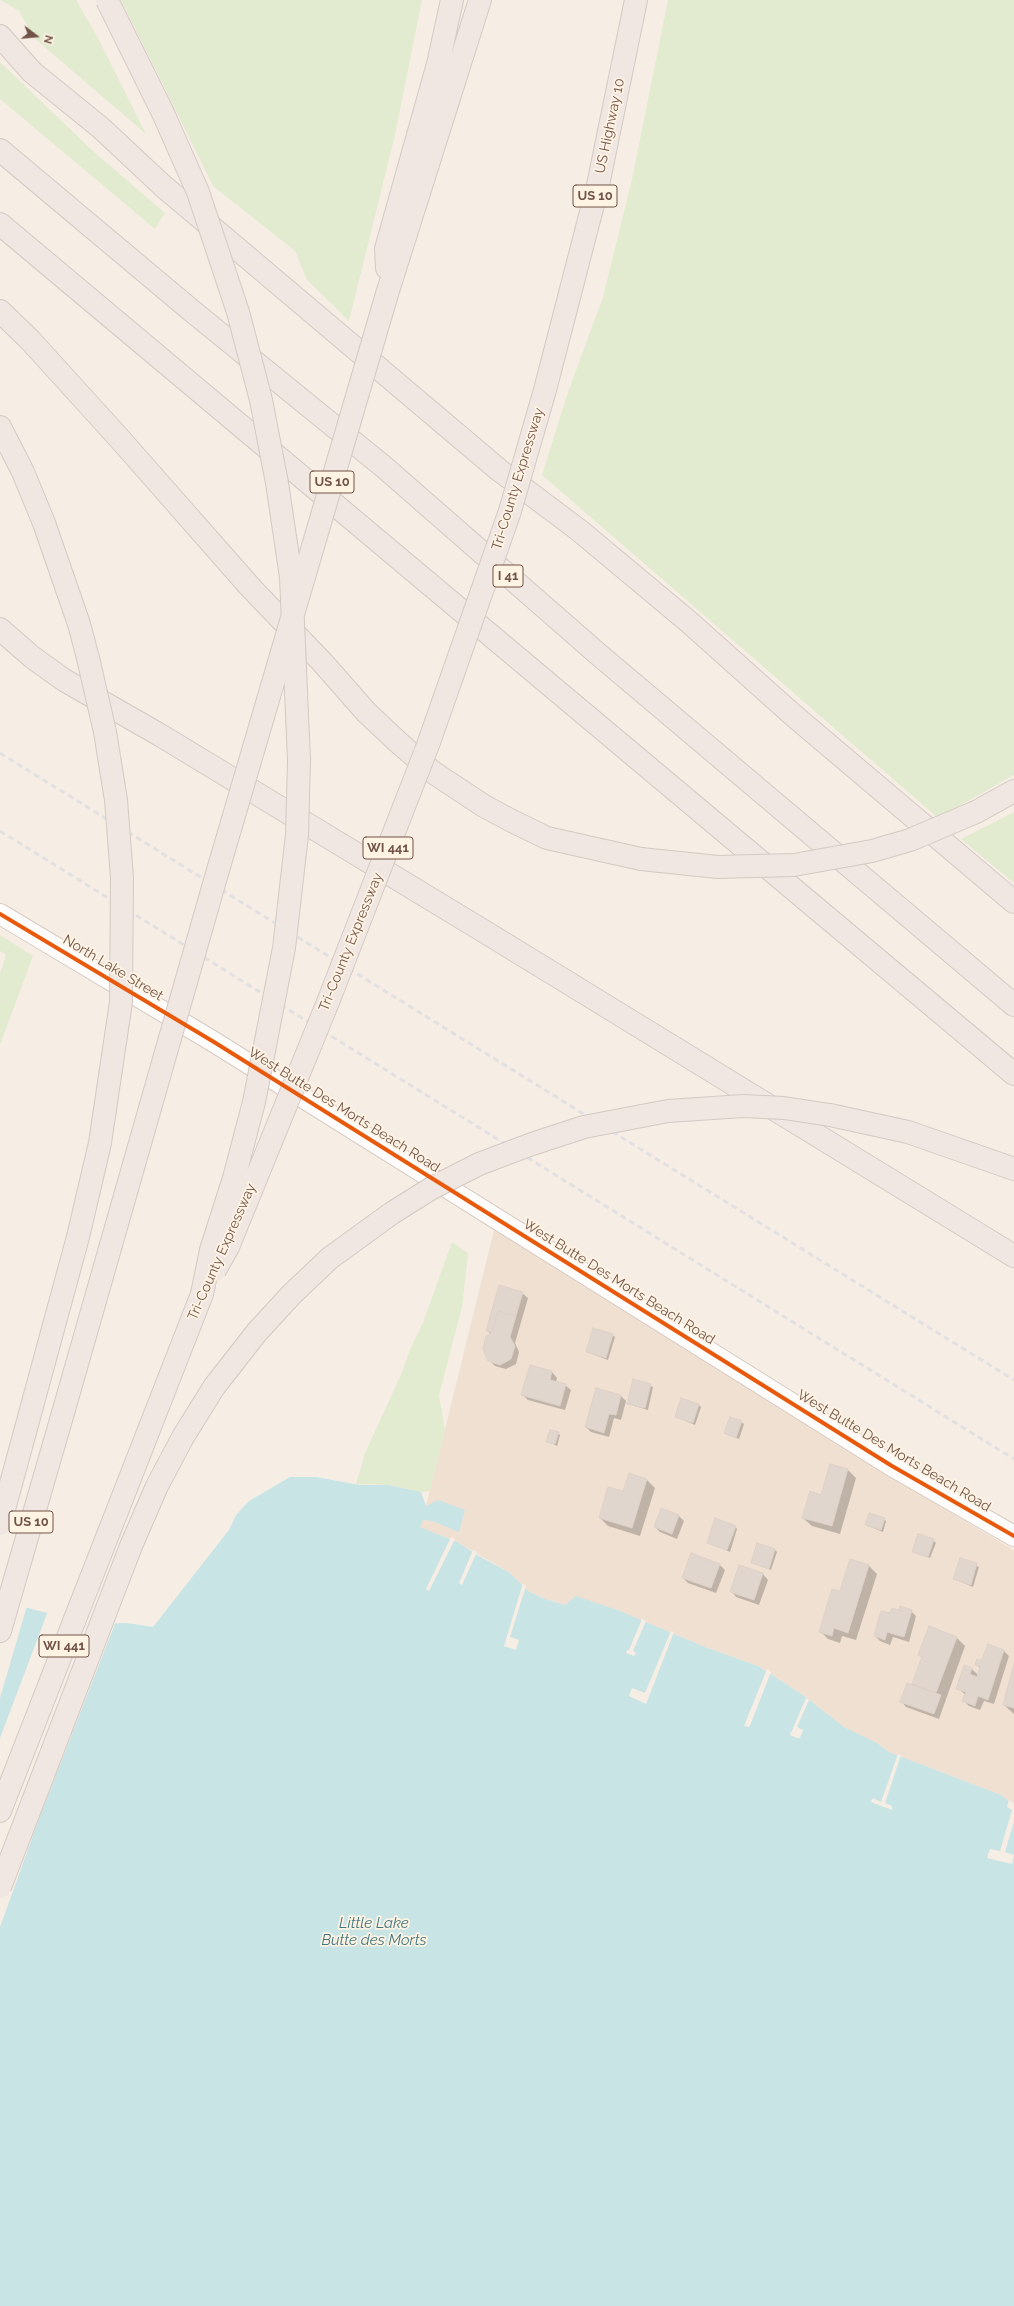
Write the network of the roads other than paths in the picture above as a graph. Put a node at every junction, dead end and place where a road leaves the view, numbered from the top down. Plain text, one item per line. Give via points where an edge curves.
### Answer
1 (107, 0) edge
2 (452, 0) edge
3 (480, 0) edge
4 (636, 0) edge
5 (0, 36) edge
6 (0, 150) edge
7 (0, 224) edge
8 (387, 294) junction
9 (0, 311) edge
10 (545, 390) joint
11 (0, 427) edge
12 (0, 629) edge
13 (1014, 791) edge
14 (1014, 902) edge
15 (0, 914) edge
16 (1014, 1005) edge
17 (214, 1042) joint
18 (1014, 1074) edge
19 (1014, 1169) edge
20 (1014, 1256) edge
21 (202, 1294) junction
22 (0, 1524) edge
23 (1014, 1536) edge
24 (0, 1630) edge
25 (0, 1811) edge
26 (0, 1887) edge

1 - 21 highway, bridge via 163,113 198,192 238,312 261,400 292,577 299,760 297,835 284,948 254,1102 211,1250
2 - 8 highway via 438,64 386,249
3 - 8 highway, US 10
4 - 10 highway, US Highway 10 / US 10 via 598,185
5 - 14 highway via 32,72 101,128 163,186 500,470 580,531 671,607 793,716
6 - 16 highway, I 41 via 384,467 604,659
7 - 18 highway
8 - 24 highway, US 10, bridge
9 - 13 highway, bridge via 114,432 251,588 366,712 434,773 484,806 540,834 640,859 718,868 753,868 822,861 910,840 976,812
10 - 21 highway, Tri-County Expressway / WI 441, bridge via 510,511 428,745 328,1002 228,1247
11 - 22 highway, bridge via 23,472 44,524 79,624 105,732 116,800 122,878 121,1002 100,1143 78,1237
12 - 20 highway via 64,680 160,735 502,942
15 - 17 street, North Lake Street
17 - 23 street, West Butte Des Morts Beach Road via 892,1466
19 - 26 highway, bridge via 908,1132 830,1115 757,1107 668,1110 584,1127 479,1164 425,1192 362,1234 330,1258 257,1332 214,1387 183,1437 157,1486 131,1546
21 - 25 highway, Tri-County Expressway / WI 441

